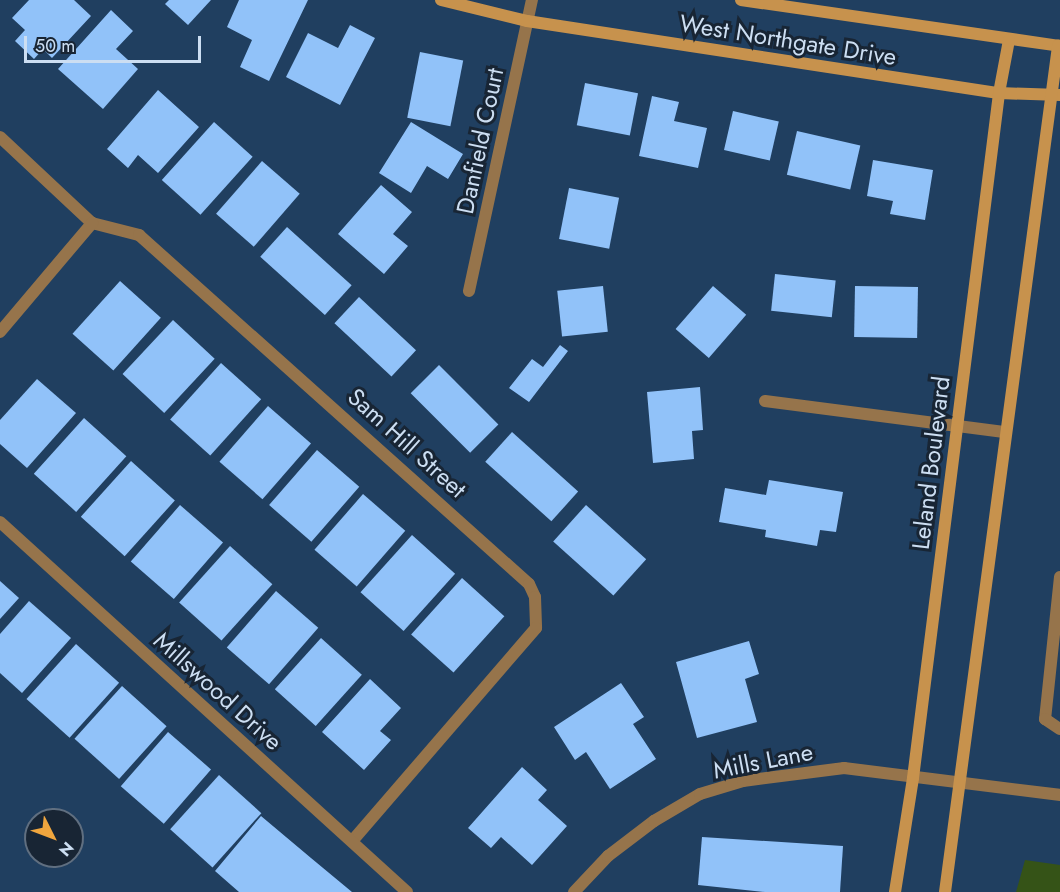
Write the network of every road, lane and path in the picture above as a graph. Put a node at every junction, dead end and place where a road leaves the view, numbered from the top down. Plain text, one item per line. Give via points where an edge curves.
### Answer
1 (441, 0) edge
2 (531, 0) edge
3 (741, 0) edge
4 (527, 21) junction
5 (1009, 40) junction
6 (1059, 46) edge
7 (999, 93) junction
8 (1055, 95) edge
9 (0, 136) edge
10 (92, 223) junction
11 (469, 291) dead end
12 (0, 332) edge
13 (765, 401) dead end
14 (957, 425) junction
15 (1004, 432) junction
16 (0, 522) edge
17 (1060, 577) edge
18 (1060, 729) edge
19 (913, 778) junction
20 (957, 784) junction
21 (1060, 795) edge
22 (352, 841) junction
23 (407, 892) edge
24 (574, 892) edge
25 (895, 892) edge
26 (945, 892) edge

1 - 4 street, West Northgate Drive
2 - 4 street, Danfield Court
3 - 5 street, West Northgate Drive
4 - 7 street, West Northgate Drive
4 - 11 street, Danfield Court
5 - 6 street, West Northgate Drive
5 - 7 street, Leland Boulevard
6 - 8 street
7 - 8 street, West Northgate Drive
7 - 14 street, Leland Boulevard
8 - 15 street
9 - 10 street, Sam Hill Street
10 - 12 street
10 - 22 street, Sam Hill Street via 139,235 523,575 535,597 536,628
13 - 14 street
14 - 15 street
14 - 19 street, Leland Boulevard
15 - 20 street
16 - 22 street, Millswood Drive
17 - 18 street via 1045,719
19 - 20 street, Mills Lane
19 - 24 street, Mills Lane via 844,768 744,781 700,794 629,839
19 - 25 street, Leland Boulevard
20 - 21 street, Mills Lane
20 - 26 street
22 - 23 street, Millswood Drive

